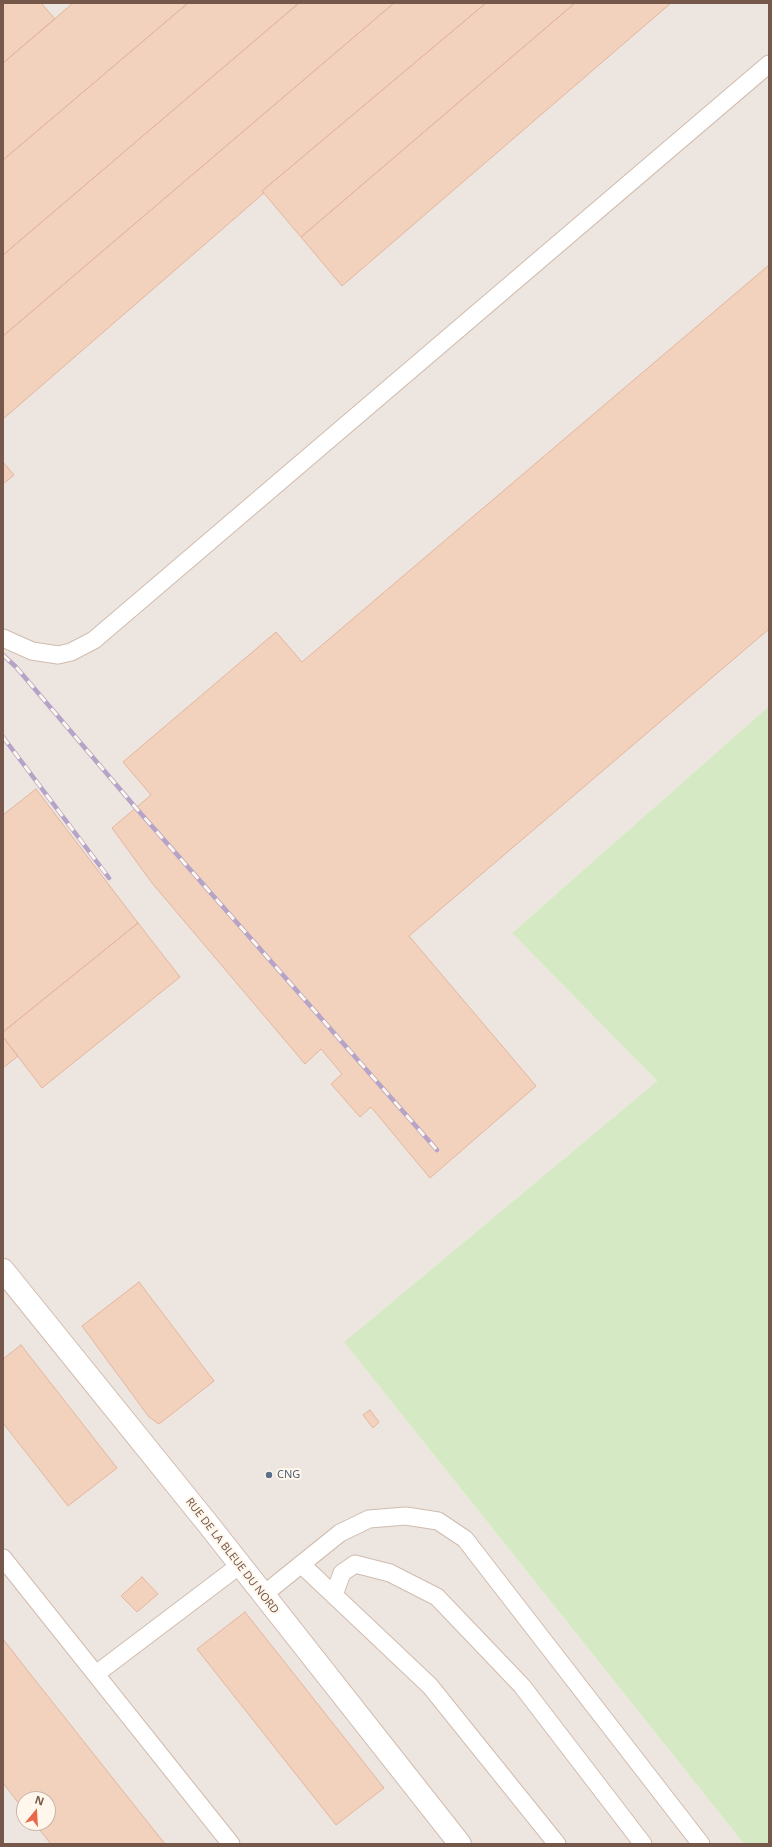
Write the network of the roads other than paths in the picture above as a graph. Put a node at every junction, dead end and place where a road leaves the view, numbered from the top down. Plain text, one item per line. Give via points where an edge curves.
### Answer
1 (769, 64) edge
2 (3, 638) edge
3 (3, 1270) edge
4 (3, 1558) edge
5 (301, 1564) junction
6 (240, 1565) junction
7 (263, 1595) junction
8 (334, 1595) junction
9 (96, 1674) junction
10 (231, 1844) edge
11 (460, 1844) edge
12 (557, 1844) edge
13 (643, 1844) edge
14 (701, 1844) edge

1 - 2 lane via 94,640 71,652 58,655 32,651
3 - 6 street, RUE DE LA BLEUE DU NORD
4 - 9 lane
5 - 7 lane
5 - 8 lane
5 - 14 lane via 340,1533 369,1519 406,1516 438,1521 465,1539
6 - 7 street, RUE DE LA BLEUE DU NORD
6 - 9 lane
7 - 11 street, RUE DE LA BLEUE DU NORD
8 - 12 lane via 430,1686
8 - 13 lane via 342,1574 355,1564 390,1573 437,1597 522,1686
9 - 10 lane

